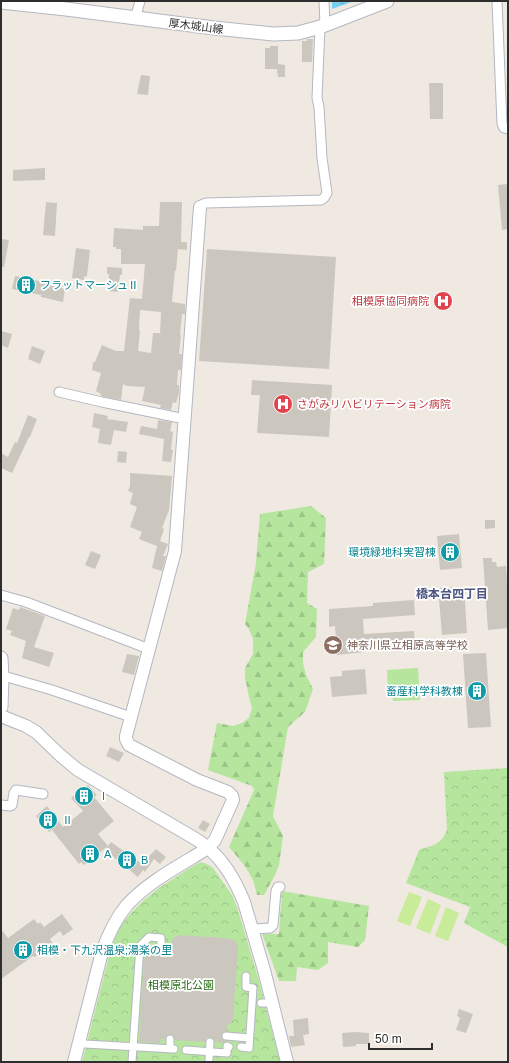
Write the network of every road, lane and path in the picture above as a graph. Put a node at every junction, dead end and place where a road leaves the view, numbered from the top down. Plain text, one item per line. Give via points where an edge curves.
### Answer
1 (140, 1) edge
2 (324, 1) edge
3 (387, 1) edge
4 (497, 1) edge
5 (3, 2) edge
6 (369, 4) edge
7 (136, 19) junction
8 (322, 26) junction
9 (508, 129) edge
10 (200, 208) joint
11 (59, 392) dead end
12 (185, 419) junction
13 (1, 595) edge
14 (149, 649) junction
15 (1, 658) edge
16 (2, 677) edge
17 (1, 707) edge
18 (1, 716) edge
19 (131, 717) junction
20 (43, 794) dead end
21 (1, 805) edge
22 (208, 848) junction
23 (280, 887) dead end
24 (252, 929) junction
25 (161, 951) dead end
26 (246, 976) dead end
27 (226, 1036) dead end
28 (250, 1038) junction
29 (170, 1040) dead end
30 (210, 1042) dead end
31 (85, 1044) dead end
32 (134, 1047) junction
33 (229, 1047) dead end
34 (241, 1047) dead end
35 (186, 1050) dead end
36 (210, 1052) junction
37 (209, 1060) dead end
38 (74, 1062) edge
39 (132, 1062) edge
40 (287, 1062) edge

1 - 7 street
2 - 8 street
3 - 6 main road, 厚木城山線
4 - 9 street via 502,124
5 - 7 main road, 厚木城山線
6 - 8 main road, 厚木城山線
7 - 8 main road, 厚木城山線 via 273,34 298,33
8 - 10 street via 317,98 326,196 321,200 206,203
10 - 12 street
11 - 12 street
12 - 14 street via 175,551
13 - 14 street
14 - 19 street
15 - 16 main road
16 - 17 main road
16 - 19 street via 52,690
18 - 22 street via 36,732 78,770
19 - 22 street via 126,736 129,745 232,796 233,800 216,840
20 - 21 street via 16,790 12,805
22 - 24 street via 234,881
22 - 38 street via 148,886 127,906 117,920 102,952
23 - 24 street via 276,891 274,925 270,928
24 - 40 street
25 - 32 street via 161,938 149,937 140,946
26 - 28 street via 246,987 253,988 259,1003
27 - 28 street
28 - 34 street via 249,1048
29 - 32 street via 172,1049
30 - 36 street
31 - 32 street
32 - 39 street
33 - 36 street via 227,1046 227,1053
35 - 36 street
36 - 37 street

